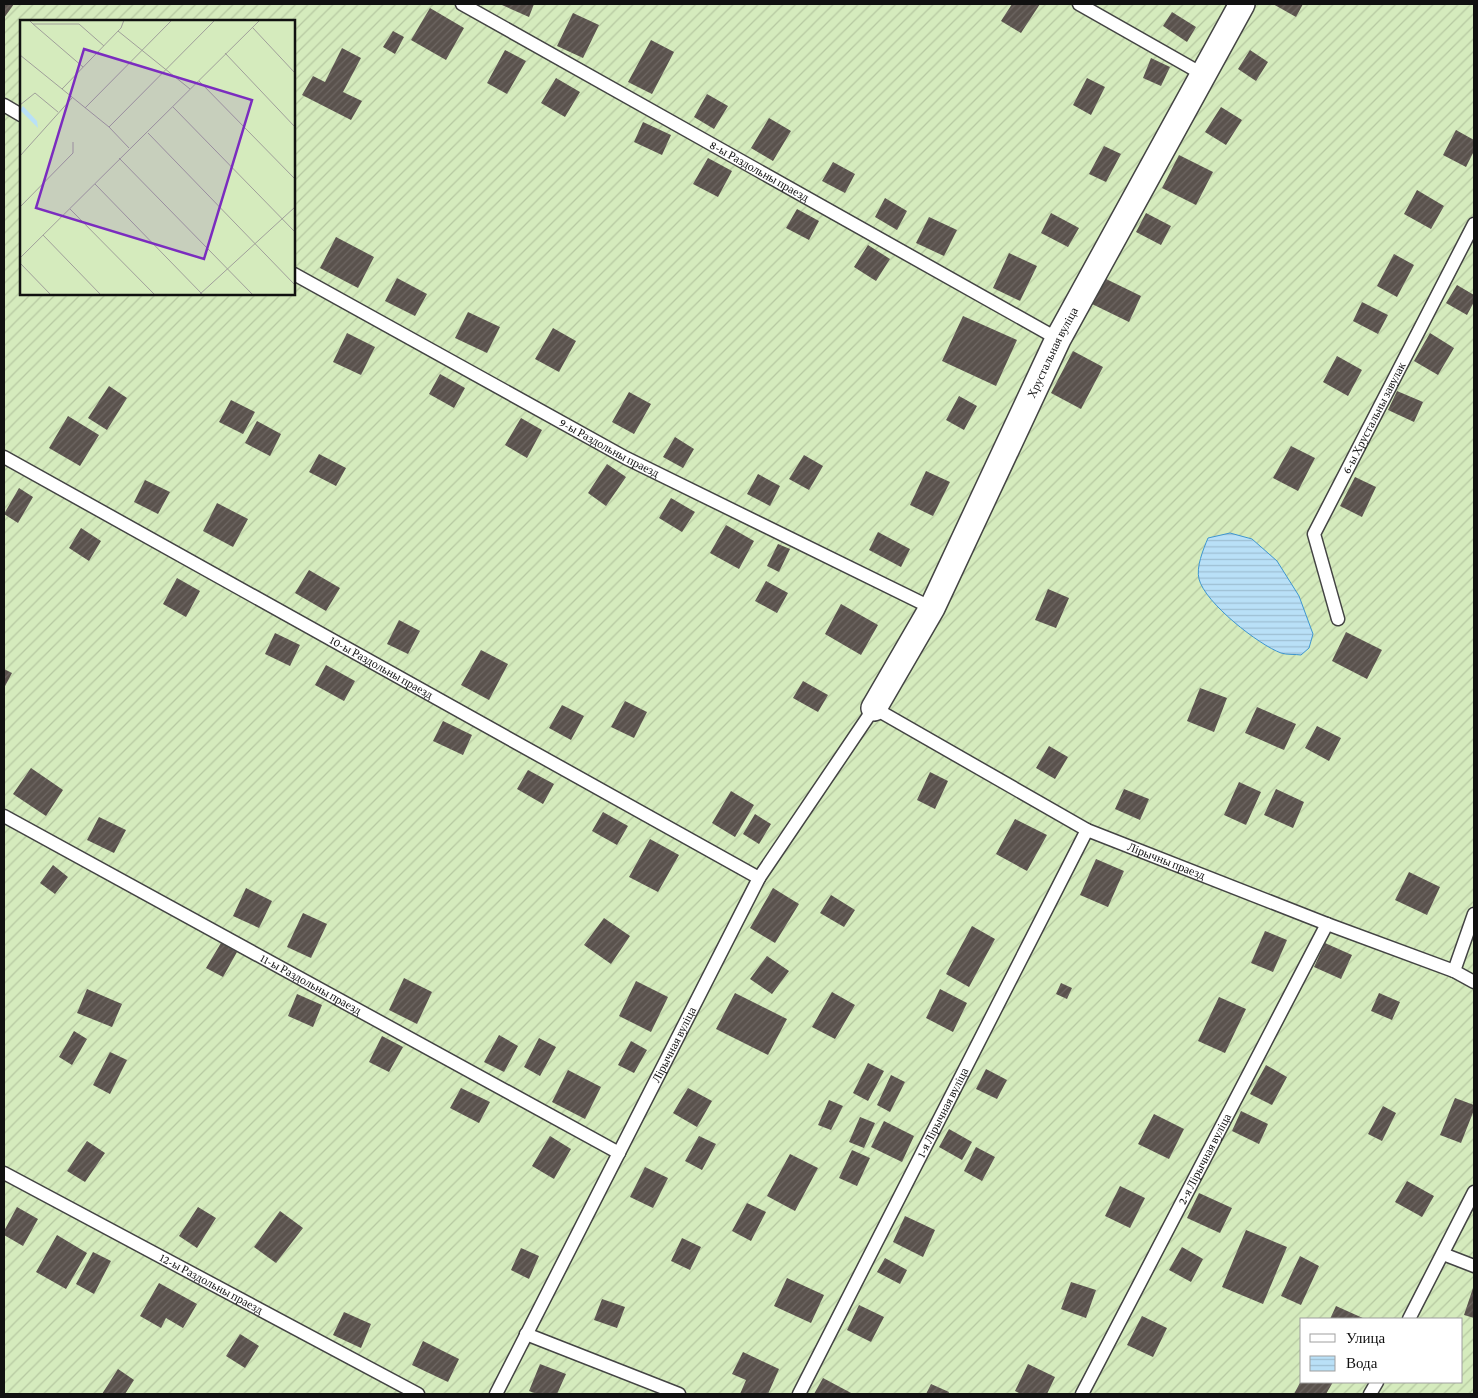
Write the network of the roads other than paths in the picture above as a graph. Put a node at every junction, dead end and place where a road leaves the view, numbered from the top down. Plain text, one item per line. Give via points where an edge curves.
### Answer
1 (462, 4) edge
2 (1079, 4) edge
3 (1242, 4) edge
4 (1204, 75) junction
5 (4, 105) edge
6 (20, 114) edge
7 (1474, 224) edge
8 (295, 275) edge
9 (1058, 339) junction
10 (4, 457) edge
11 (932, 608) junction
12 (1338, 619) dead end
13 (874, 708) junction
14 (4, 816) edge
15 (1087, 830) junction
16 (759, 878) junction
17 (1474, 914) edge
18 (1326, 924) junction
19 (1454, 971) junction
20 (1474, 982) edge
21 (619, 1153) junction
22 (4, 1173) edge
23 (1474, 1192) edge
24 (1443, 1254) junction
25 (1474, 1266) edge
26 (1410, 1318) edge
27 (526, 1334) junction
28 (1376, 1383) edge
29 (418, 1394) edge
30 (496, 1394) edge
31 (679, 1394) edge
32 (799, 1394) edge
33 (1082, 1394) edge
34 (1370, 1394) edge

1 - 9 lane, 8-ы Раздольны праезд
2 - 4 lane
3 - 4 street, Хрустальная вуліца
4 - 9 street, Хрустальная вуліца
5 - 6 lane
7 - 12 lane, 6-ы Хрустальны завулак via 1314,534
8 - 11 lane, 9-ы Раздольны праезд via 626,458
9 - 11 street, Хрустальная вуліца
10 - 16 lane, 10-ы Раздольны праезд
11 - 13 street, Хрустальная вуліца
13 - 15 lane, Лірычны праезд
13 - 16 lane, Лірычная вуліца
14 - 21 lane, 11-ы Раздольны праезд
15 - 18 lane, Лірычны праезд
15 - 32 lane, 1-я Лірычная вуліца
16 - 21 lane, Лірычная вуліца
17 - 19 lane
18 - 19 lane, Лірычны праезд
18 - 33 lane, 2-я Лірычная вуліца
19 - 20 lane, Лірычны праезд
21 - 27 lane, Лірычная вуліца
22 - 29 lane, 12-ы Раздольны праезд
23 - 24 lane
24 - 25 lane
24 - 26 lane
27 - 30 lane, Лірычная вуліца
27 - 31 lane
28 - 34 lane

